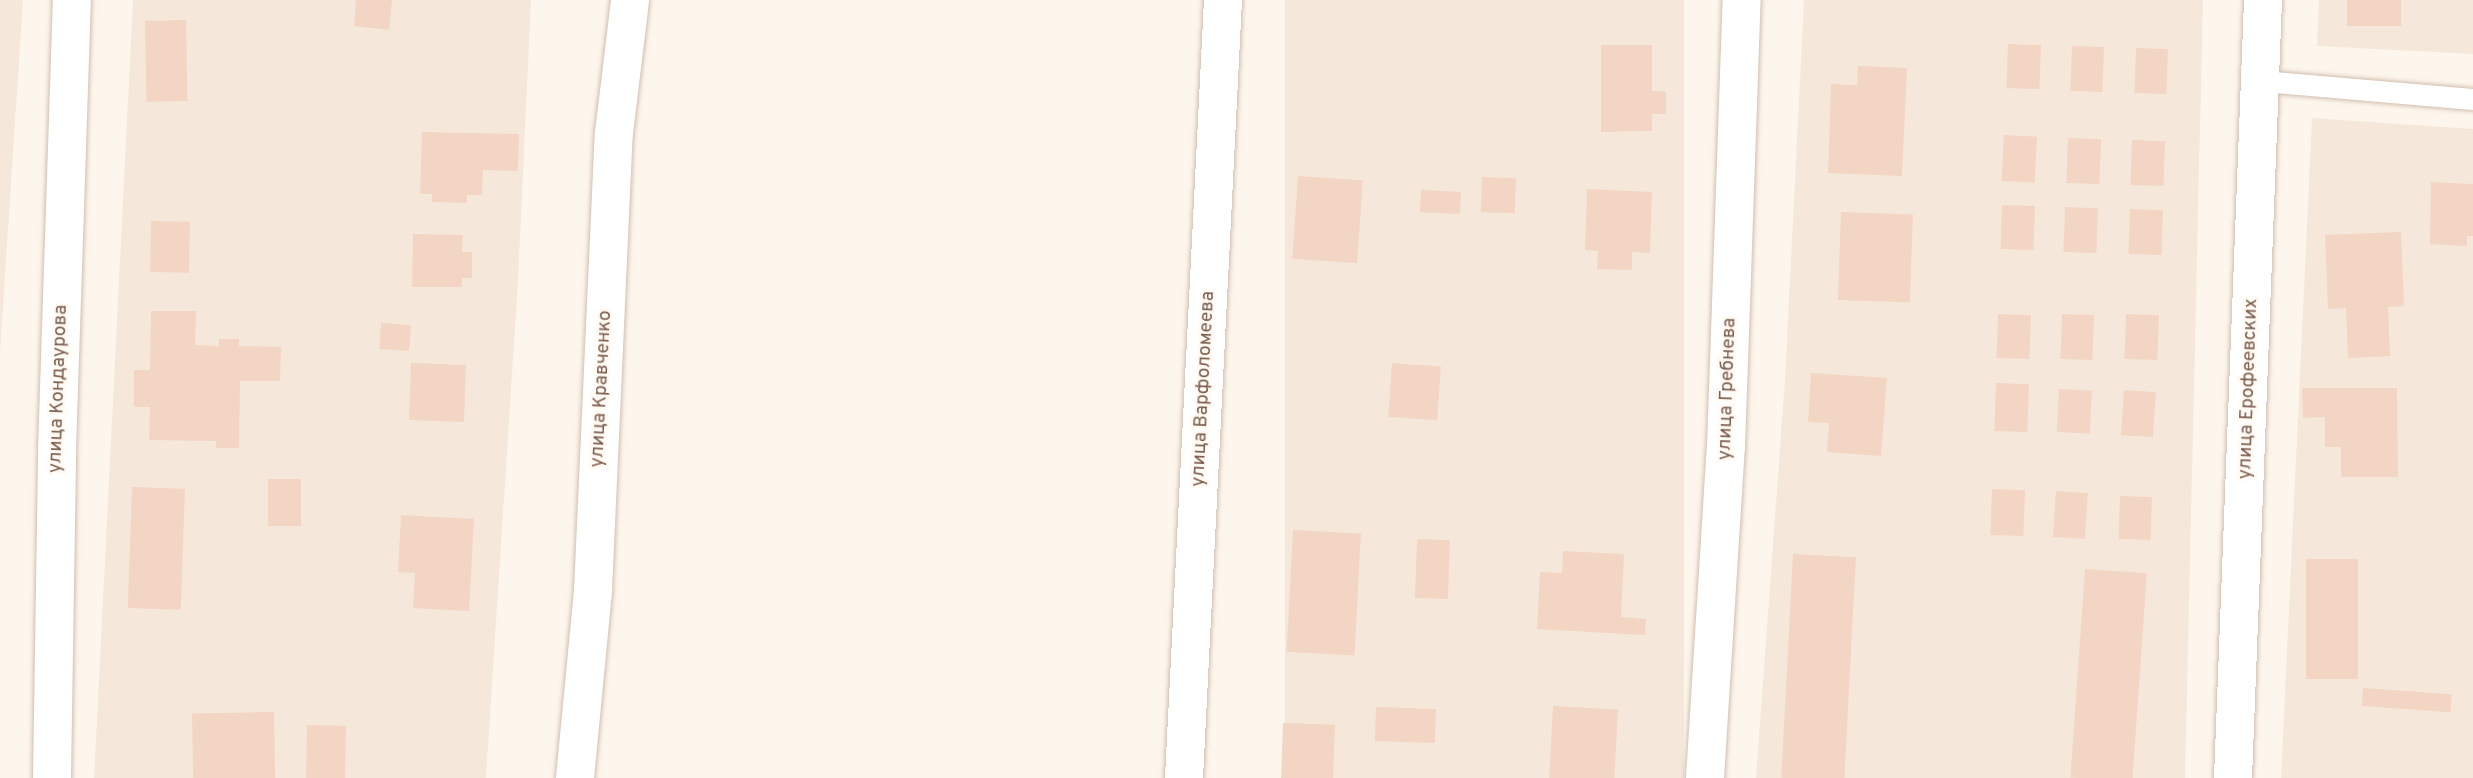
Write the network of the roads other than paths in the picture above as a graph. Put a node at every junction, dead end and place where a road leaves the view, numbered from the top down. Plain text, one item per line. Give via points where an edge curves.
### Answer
1 (72, 0) edge
2 (630, 0) edge
3 (1223, 0) edge
4 (1742, 0) edge
5 (2263, 0) edge
6 (2263, 81) junction
7 (2473, 99) edge
8 (52, 778) edge
9 (575, 778) edge
10 (1184, 778) edge
11 (1705, 778) edge
12 (2233, 778) edge

1 - 8 street, улица Кондаурова via 57,436
2 - 9 street, улица Кравченко via 614,133 593,590
3 - 10 street, улица Варфоломеева
4 - 11 street, улица Гребнева via 1726,447
5 - 6 street, улица Ерофеевских
6 - 7 lane
6 - 12 street, улица Ерофеевских

